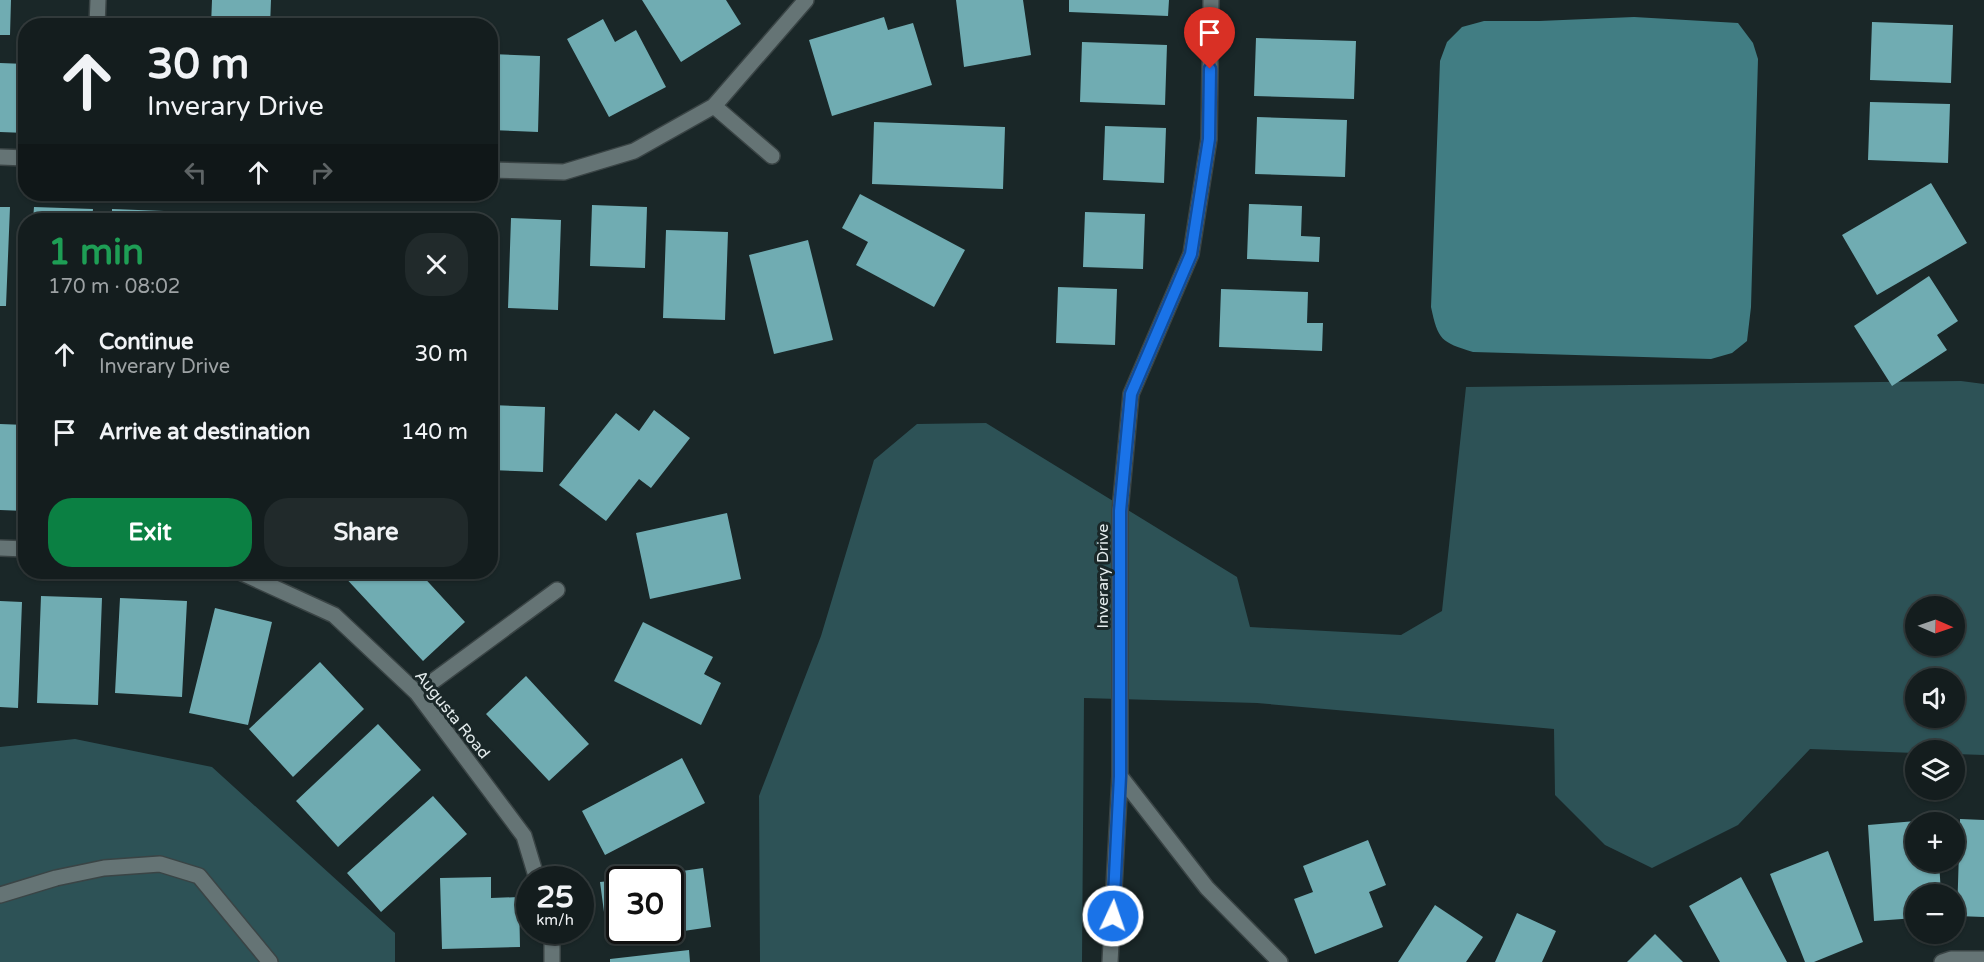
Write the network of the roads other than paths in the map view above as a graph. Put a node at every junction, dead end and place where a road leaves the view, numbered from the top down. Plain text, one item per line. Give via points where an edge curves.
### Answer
1 (98, 0) edge
2 (806, 0) edge
3 (1211, 0) edge
4 (97, 18) edge
5 (714, 106) junction
6 (772, 156) dead end
7 (0, 157) edge
8 (18, 158) edge
9 (498, 170) edge
10 (0, 548) edge
11 (18, 549) edge
12 (255, 579) edge
13 (557, 590) dead end
14 (417, 693) junction
15 (1120, 776) junction
16 (533, 866) edge
17 (0, 895) edge
18 (552, 944) edge
19 (1984, 958) edge
20 (270, 962) edge
21 (552, 962) edge
22 (1110, 962) edge
23 (1280, 962) edge
24 (1942, 962) edge

1 - 4 street
2 - 5 street
3 - 15 street, Inverary Drive via 1209,139 1191,254 1131,394 1120,511
5 - 6 street
5 - 9 street via 634,151 564,172
7 - 8 street
10 - 11 street
12 - 14 street, Augusta Road via 334,615
13 - 14 street
14 - 16 street, Augusta Road via 524,836
15 - 22 street, Inverary Drive
15 - 23 street via 1207,888
17 - 20 street via 104,868 160,864 199,876
18 - 21 street
19 - 24 street

